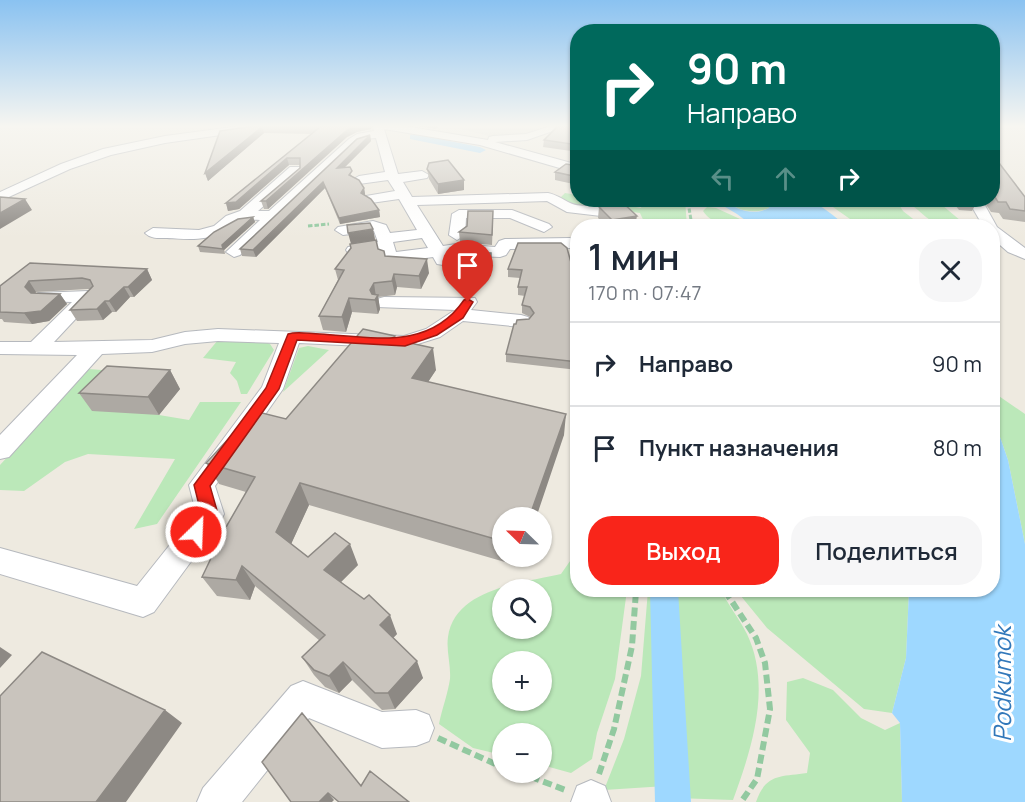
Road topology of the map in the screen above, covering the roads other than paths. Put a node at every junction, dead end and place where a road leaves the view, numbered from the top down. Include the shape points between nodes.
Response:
1 (75, 163) edge
2 (330, 163) edge
3 (393, 163) edge
4 (557, 163) edge
5 (570, 167) edge
6 (296, 170) edge
7 (359, 180) edge
8 (423, 181) dead end
9 (401, 192) junction
10 (0, 197) edge
11 (371, 199) edge
12 (571, 211) junction
13 (601, 212) edge
14 (246, 214) junction
15 (272, 216) junction
16 (582, 219) edge
17 (544, 227) dead end
18 (343, 230) dead end
19 (153, 233) dead end
20 (1000, 237) edge
21 (432, 241) junction
22 (570, 243) dead end
23 (385, 249) junction
24 (354, 250) edge
25 (234, 252) dead end
26 (1025, 254) edge
27 (44, 297) edge
28 (384, 303) dead end
29 (459, 315) junction
30 (521, 321) edge
31 (292, 336) junction
32 (0, 348) edge
33 (36, 348) junction
34 (95, 349) junction
35 (0, 450) edge
36 (0, 561) edge
37 (416, 728) road end
38 (217, 802) edge

1 - 10 street
2 - 15 street
3 - 9 street
4 - 5 street
6 - 14 street
7 - 9 street
8 - 9 street
9 - 11 street
9 - 12 street via 538,197 559,201
9 - 21 street
12 - 13 street
12 - 16 street
14 - 15 street
14 - 19 street via 200,235
15 - 25 street
17 - 21 street via 513,214 459,214 459,235
18 - 23 street via 381,228
20 - 26 street
21 - 22 street via 456,249 500,252 505,243
21 - 23 street
21 - 23 street via 384,238
23 - 24 street via 387,245
27 - 33 street via 87,296
28 - 29 street via 468,302
29 - 30 street
29 - 31 street via 433,333 405,342
31 - 34 street via 218,335 152,346
31 - 36 street via 272,389 202,485 210,514 143,602
32 - 33 street
33 - 34 street
34 - 35 street
37 - 38 street via 382,730 303,698

